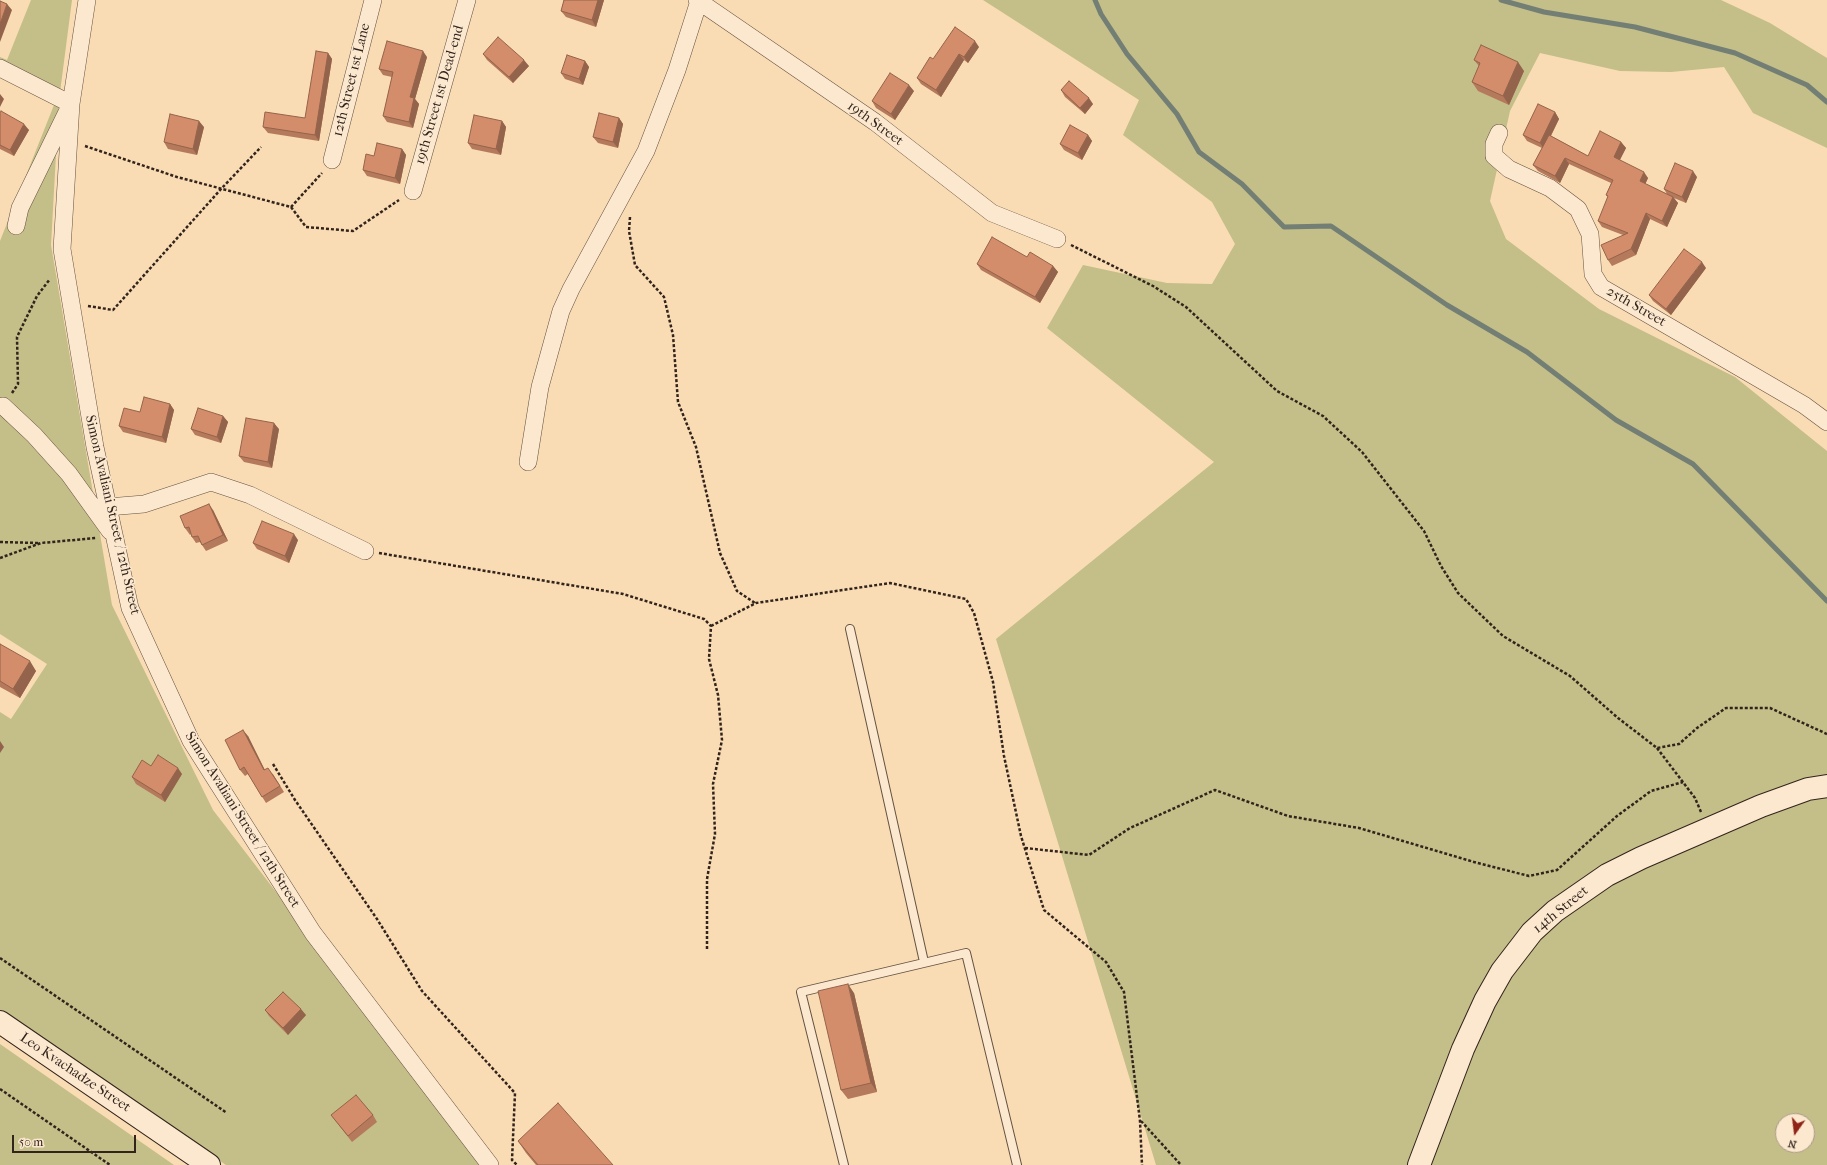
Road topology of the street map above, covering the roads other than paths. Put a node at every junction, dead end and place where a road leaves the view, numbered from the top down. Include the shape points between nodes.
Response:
1 (87, 0) edge
2 (373, 0) edge
3 (467, 0) edge
4 (698, 1) edge
5 (0, 68) edge
6 (71, 104) junction
7 (1499, 133) dead end
8 (332, 160) road end
9 (413, 191) road end
10 (16, 226) dead end
11 (1057, 239) road end
12 (3, 406) road end
13 (1827, 422) edge
14 (528, 462) dead end
15 (108, 507) junction
16 (114, 537) junction
17 (365, 551) road end
18 (850, 629) dead end
19 (1827, 786) edge
20 (924, 962) junction
21 (0, 1022) edge
22 (209, 1165) edge
23 (490, 1165) edge
24 (844, 1165) edge
25 (1017, 1165) edge
26 (1419, 1165) edge

1 - 6 street, Simon Avaliani Street / 12th Street
2 - 8 street, 12th Street 1st Lane
3 - 9 street, 19th Street 1st Dead-end
4 - 11 street, 19th Street via 876,122 992,213
4 - 14 street via 677,70 646,151 570,289 561,311 540,387
5 - 6 street
6 - 10 street via 20,208
6 - 15 street, Simon Avaliani Street / 12th Street via 62,249 95,447
7 - 13 street, 25th Street via 1494,144 1494,156 1509,169 1550,188 1578,209 1590,234 1593,274 1601,287 1804,404
12 - 16 street via 34,435 69,474
15 - 16 street, Simon Avaliani Street / 12th Street
15 - 17 street via 144,504 211,482 250,495
16 - 23 street, Simon Avaliani Street / 12th Street via 130,608 191,741 313,933
18 - 20 lane
19 - 26 street, 14th Street via 1808,789 1761,806 1641,858 1607,875 1555,911 1532,932 1502,971 1485,1000
20 - 24 lane via 802,992
20 - 25 lane via 966,953
21 - 22 street, Leo Kvachadze Street

